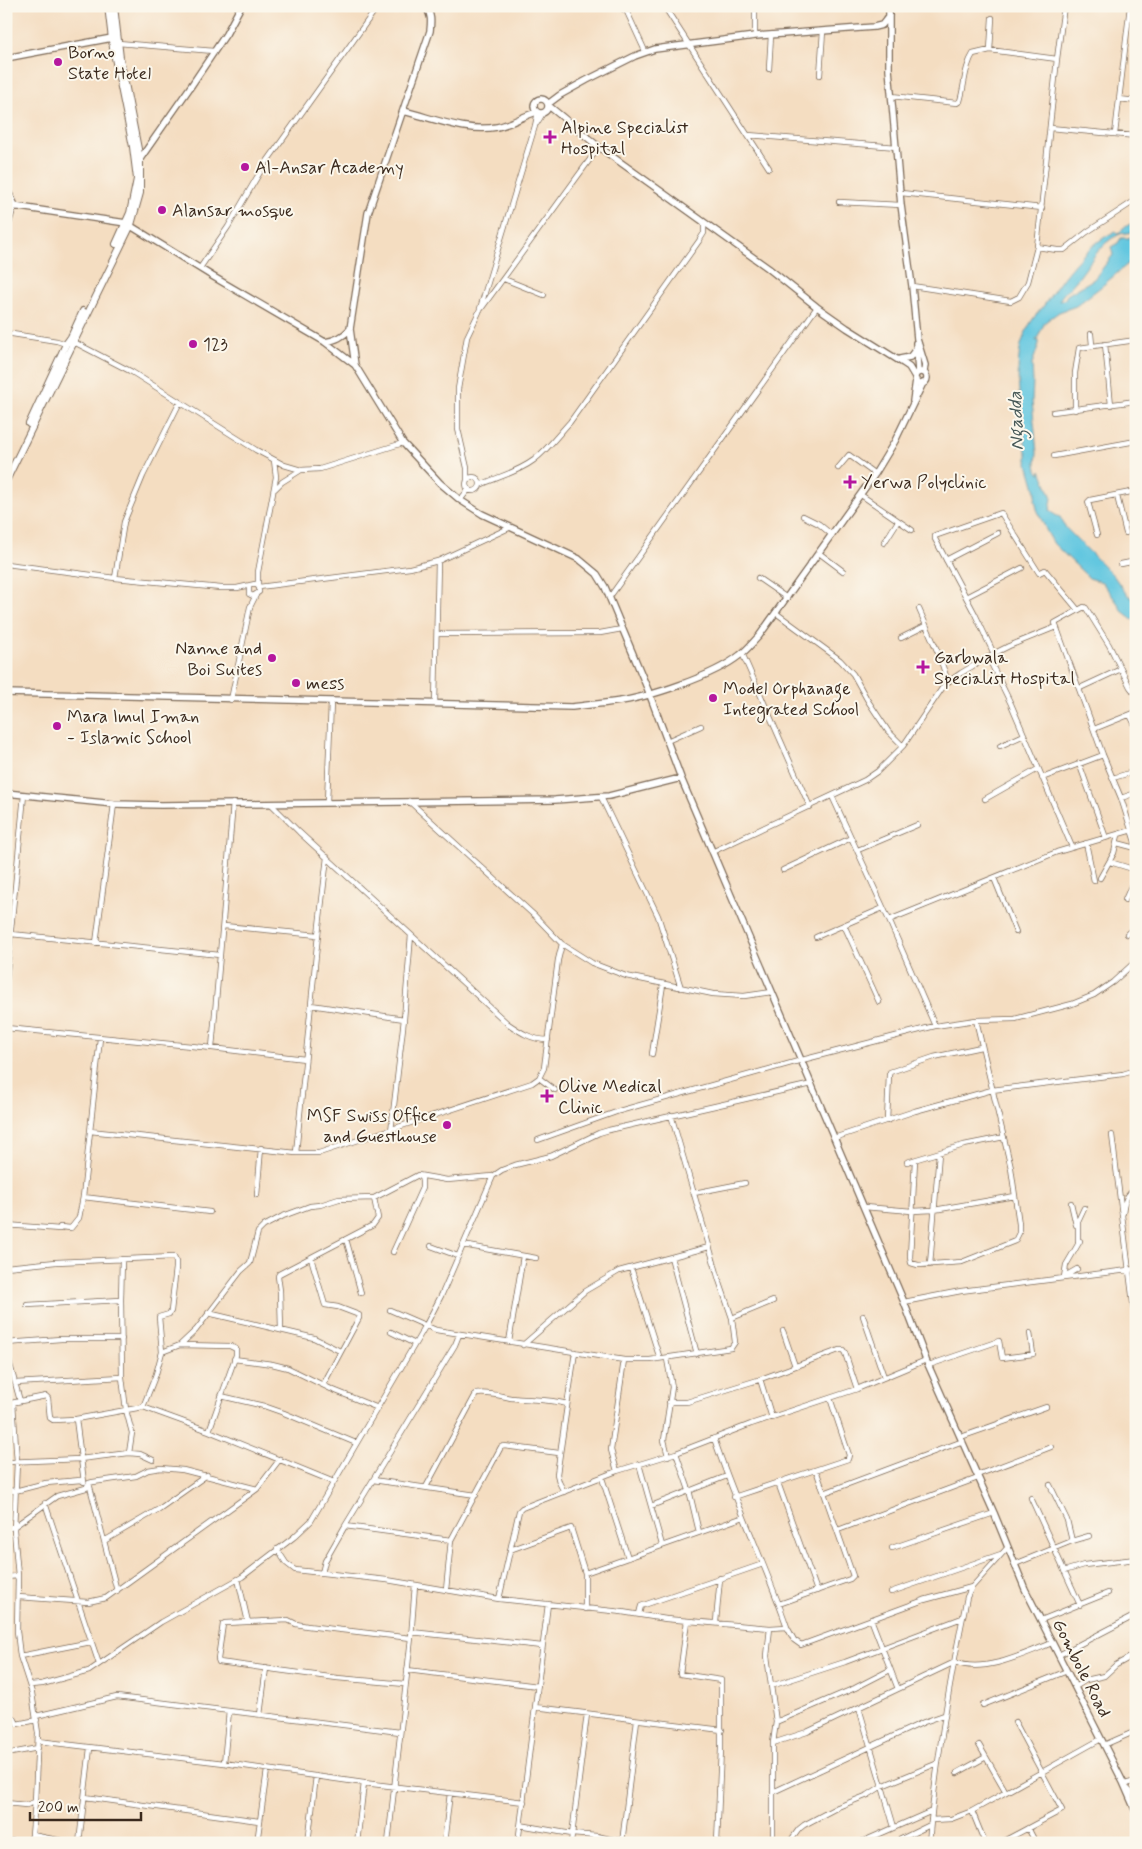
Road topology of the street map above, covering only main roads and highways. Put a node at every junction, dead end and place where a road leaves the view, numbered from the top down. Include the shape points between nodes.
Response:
1 (108, 6) edge
2 (114, 6) edge
3 (129, 224) junction
4 (6, 471) edge
5 (6, 481) edge

1 - 3 main road via 137,179
2 - 3 main road via 140,159 140,193
3 - 4 main road via 66,344
3 - 5 main road

